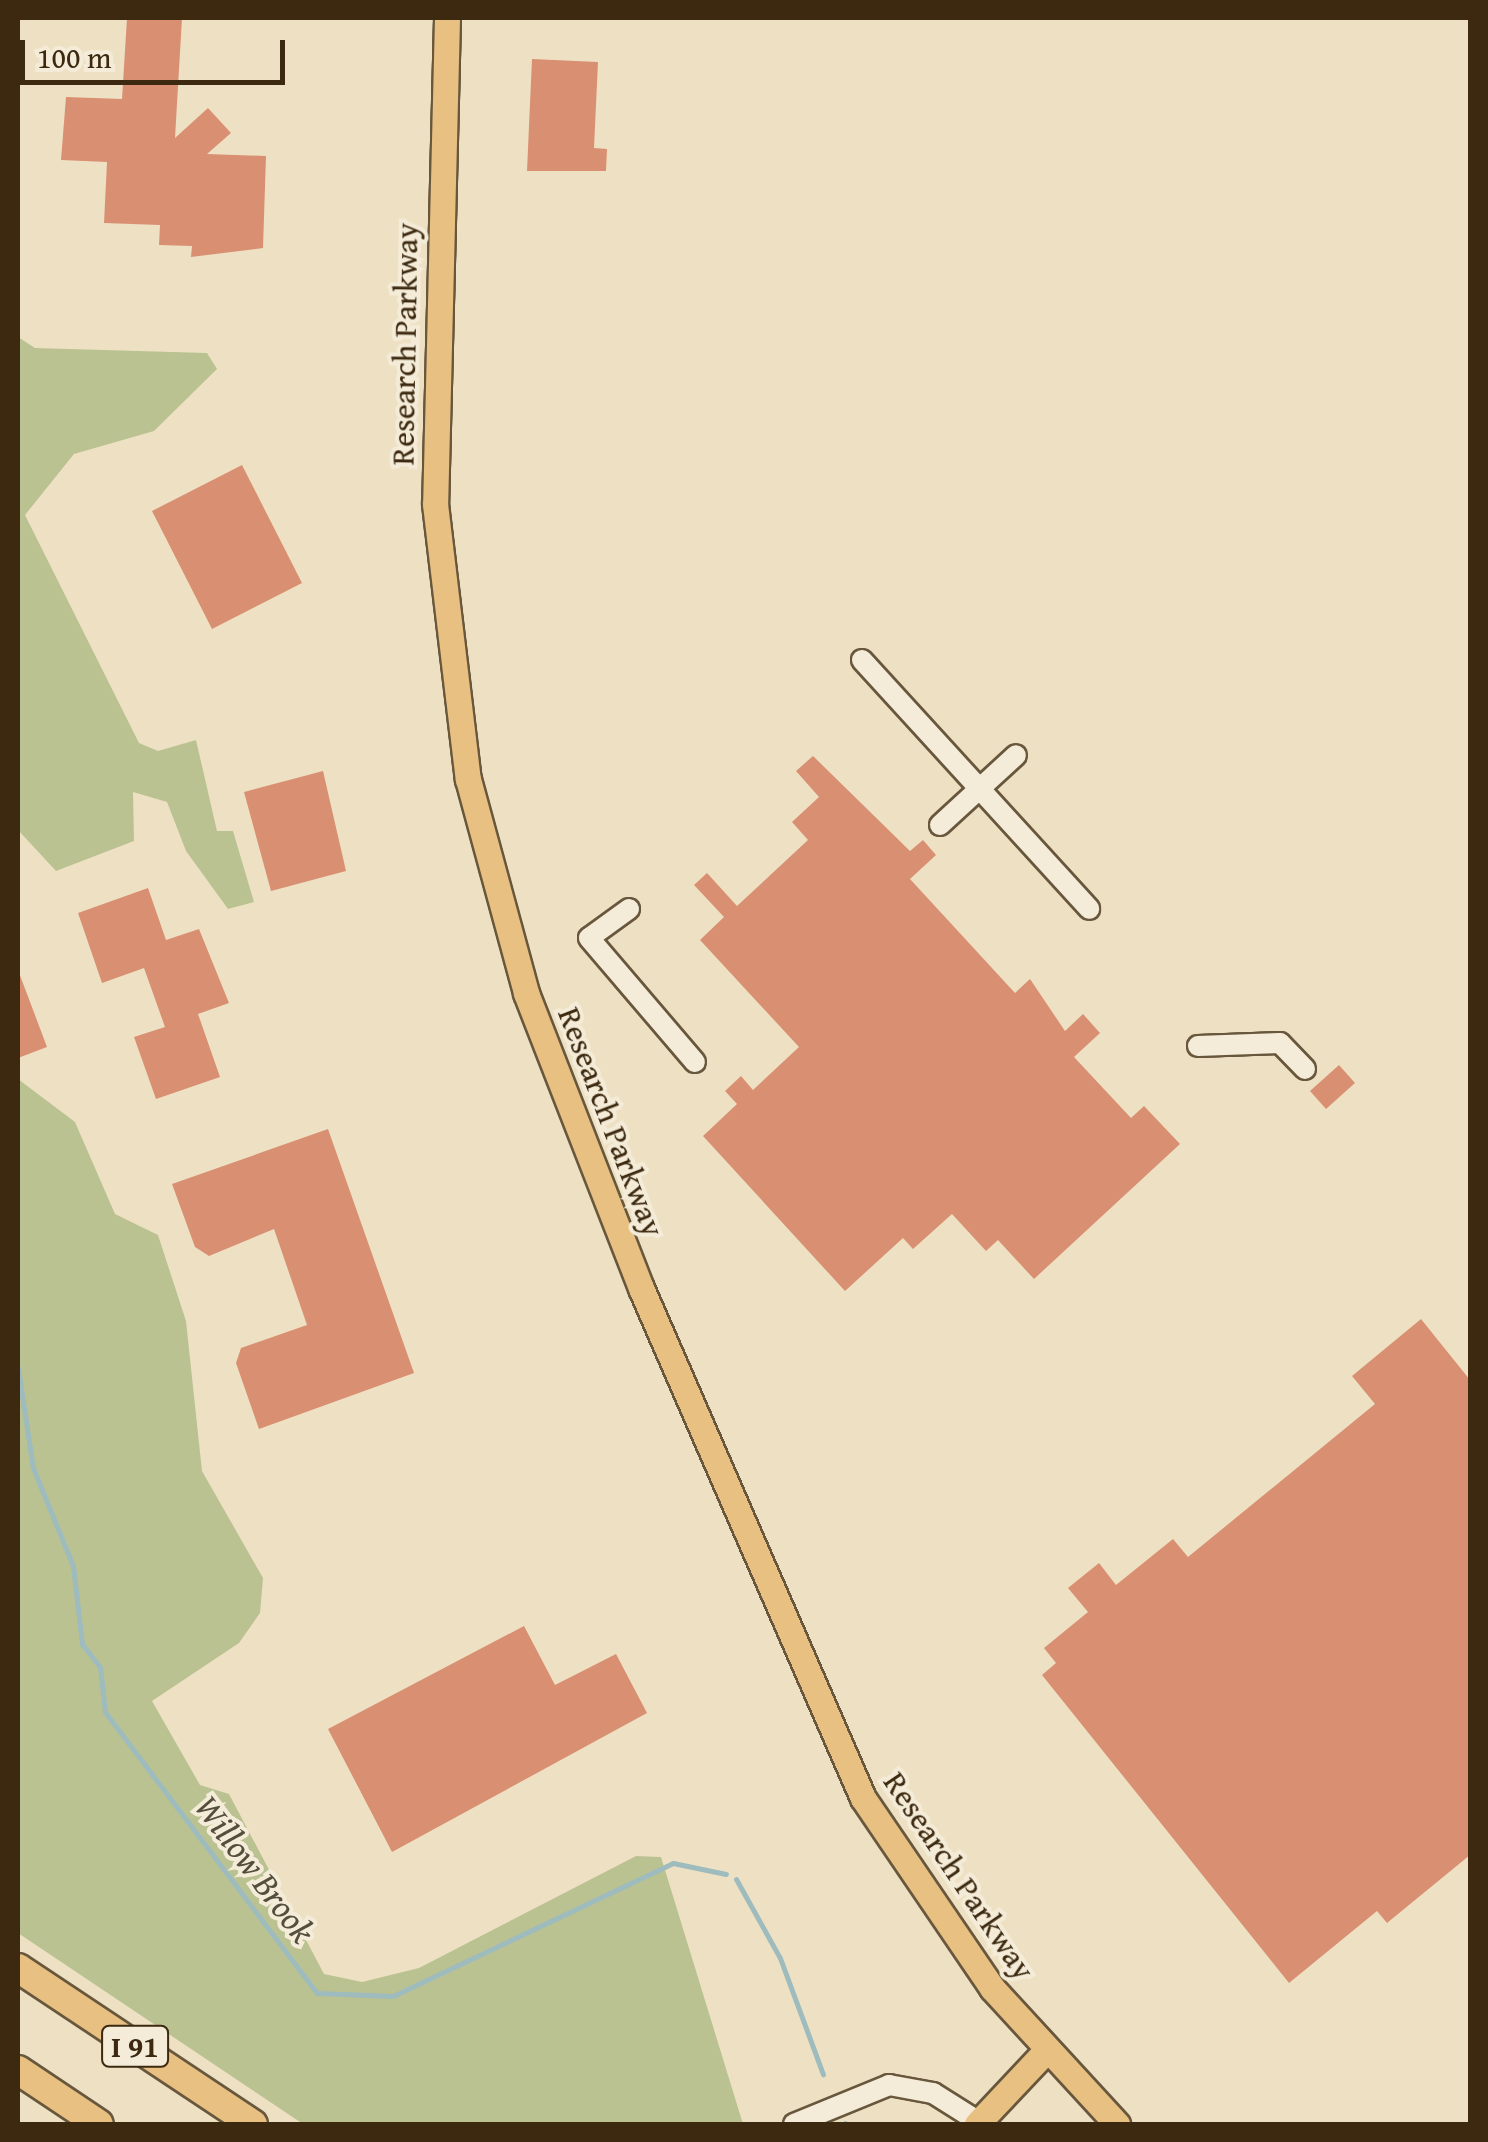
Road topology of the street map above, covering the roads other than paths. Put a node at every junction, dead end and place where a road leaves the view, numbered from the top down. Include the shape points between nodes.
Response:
1 (447, 18) edge
2 (862, 660) dead end
3 (1016, 756) dead end
4 (980, 788) junction
5 (940, 825) dead end
6 (629, 909) dead end
7 (1089, 909) dead end
8 (1198, 1046) dead end
9 (695, 1062) dead end
10 (1305, 1069) dead end
11 (18, 1968) edge
12 (1044, 2053) junction
13 (18, 2070) edge
14 (978, 2123) edge
15 (99, 2124) edge
16 (253, 2124) edge
17 (794, 2124) edge
18 (1118, 2124) edge

1 - 12 main road, Research Parkway via 436,293 440,575 468,779 526,993 640,1288 863,1798 937,1915
2 - 4 street
3 - 4 street
4 - 5 street
4 - 7 street
6 - 9 street via 589,938
8 - 10 street via 1280,1044
11 - 16 highway, I 91
12 - 14 main road
12 - 18 main road, Research Parkway
13 - 15 highway, I 91
14 - 17 street via 933,2094 888,2085

